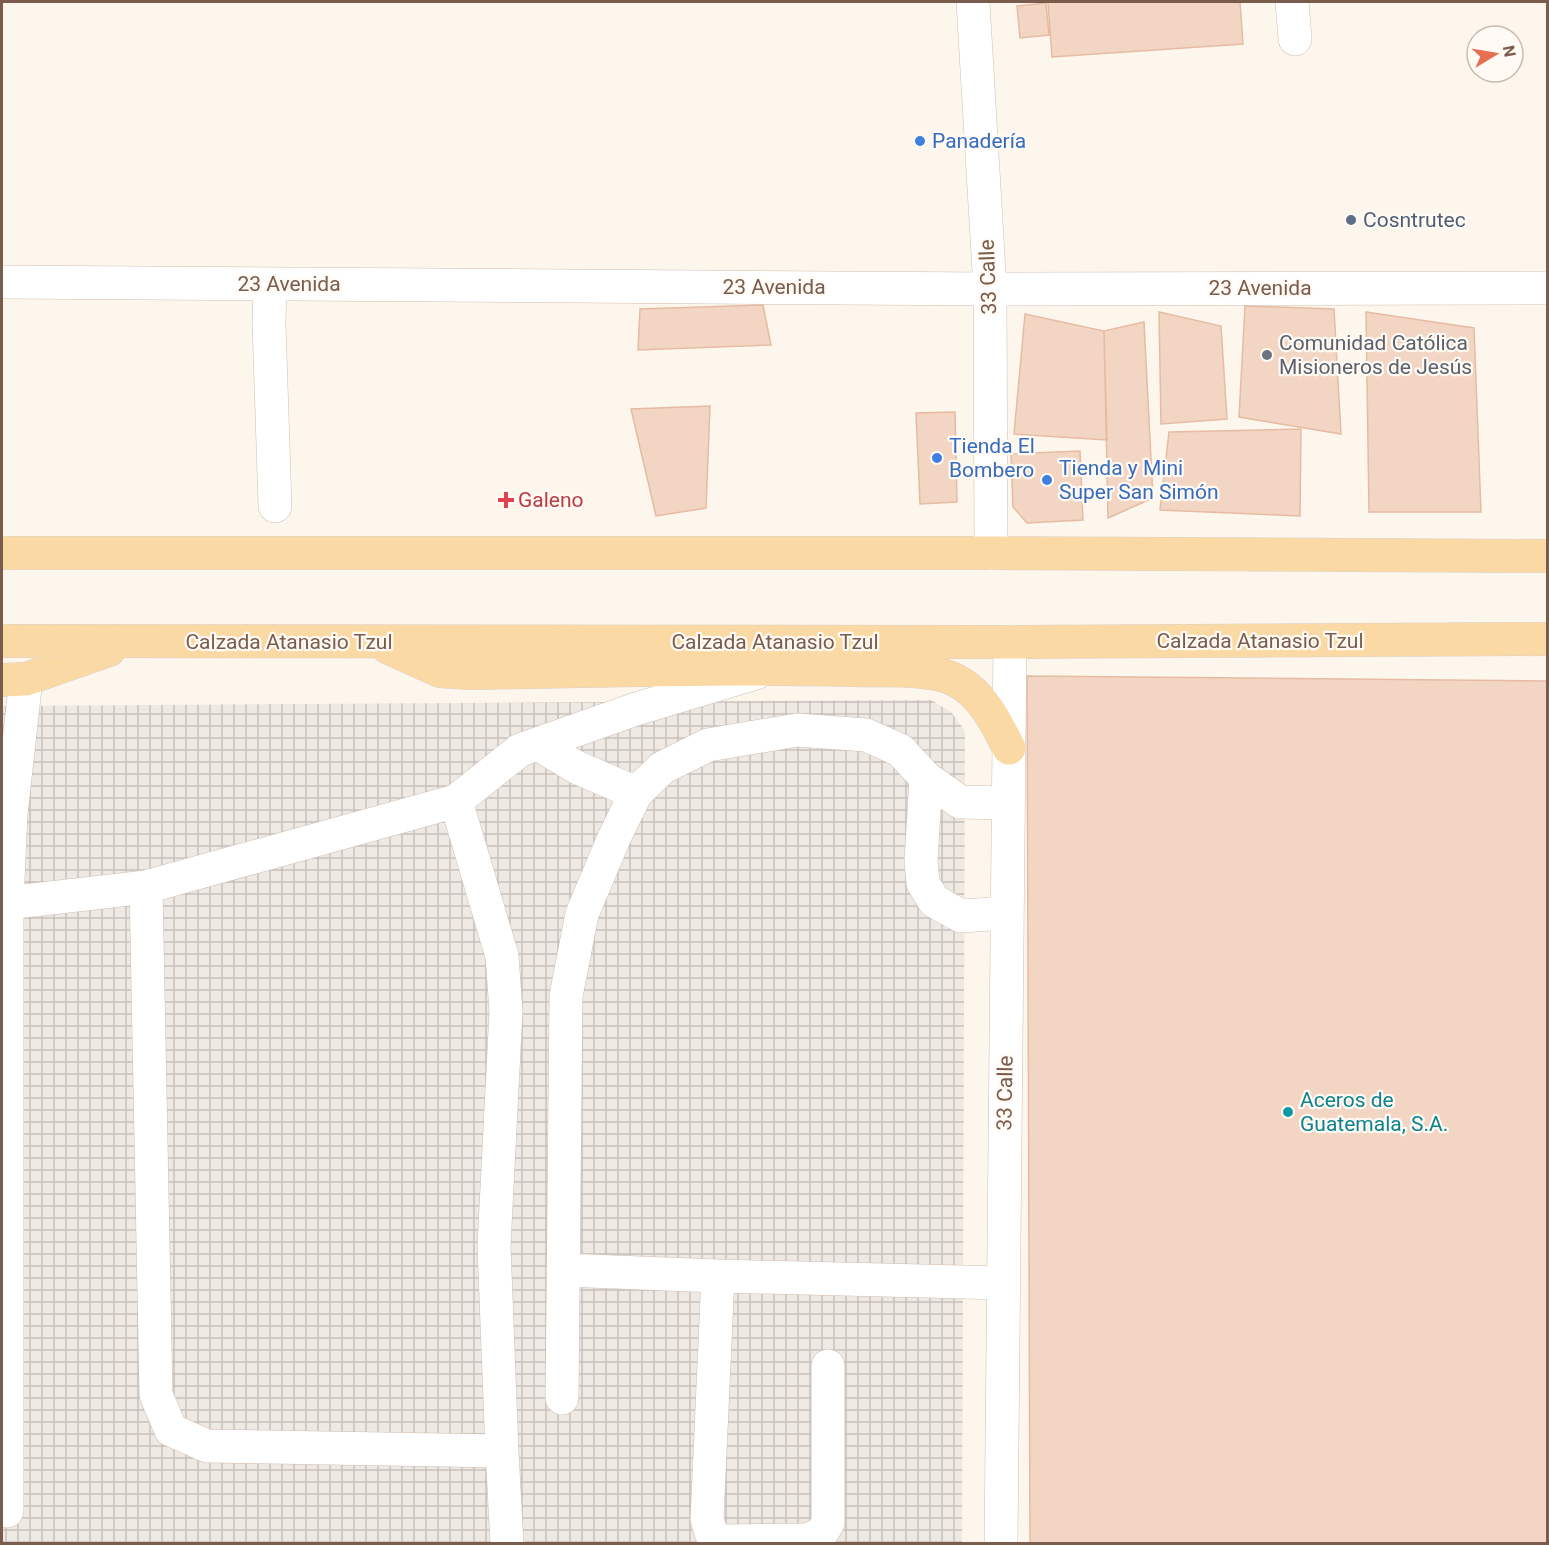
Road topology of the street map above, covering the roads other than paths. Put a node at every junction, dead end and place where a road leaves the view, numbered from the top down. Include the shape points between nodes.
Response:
1 (973, 2) edge
2 (1292, 2) edge
3 (1295, 39) dead end
4 (2, 282) edge
5 (270, 284) junction
6 (1548, 288) edge
7 (990, 289) junction
8 (275, 506) dead end
9 (2, 553) edge
10 (991, 553) junction
11 (1548, 556) edge
12 (1548, 639) edge
13 (2, 641) edge
14 (133, 641) junction
15 (377, 642) junction
16 (1010, 642) junction
17 (770, 668) junction
18 (14, 680) edge
19 (538, 744) junction
20 (1009, 748) junction
21 (926, 778) junction
22 (636, 793) junction
23 (456, 801) junction
24 (1008, 803) junction
25 (146, 887) junction
26 (4, 901) edge
27 (1007, 913) junction
28 (563, 1270) junction
29 (718, 1276) junction
30 (1003, 1283) junction
31 (828, 1366) dead end
32 (562, 1398) dead end
33 (502, 1451) junction
34 (8, 1511) dead end
35 (507, 1544) edge
36 (1001, 1544) edge

1 - 7 street, 33 Calle
2 - 3 street
4 - 5 street, 23 Avenida
5 - 7 street, 23 Avenida
5 - 8 street
6 - 7 street, 23 Avenida
7 - 10 street, 33 Calle
9 - 10 main road
10 - 11 main road
12 - 16 main road, Calzada Atanasio Tzul
13 - 14 main road, Calzada Atanasio Tzul
14 - 15 main road, Calzada Atanasio Tzul
14 - 18 main road
15 - 16 main road, Calzada Atanasio Tzul
15 - 17 main road via 440,671 469,673
16 - 20 street, 33 Calle
17 - 19 street
17 - 20 main road via 941,674 975,695 994,718
18 - 26 street via 11,814
19 - 22 street via 576,767
19 - 23 street via 520,750
20 - 24 street, 33 Calle
21 - 22 street via 900,750 866,735 797,730 708,746 662,768
21 - 24 street via 960,802
21 - 27 street via 923,883 934,901 961,916
22 - 28 street via 582,914 566,996
23 - 25 street
23 - 33 street via 502,956 506,1011 494,1246
24 - 27 street, 33 Calle
25 - 26 street
25 - 33 street via 156,1395 171,1430 207,1446
26 - 34 street
27 - 30 street, 33 Calle
28 - 29 street
28 - 32 street
29 - 30 street
29 - 31 street via 707,1519 711,1533 720,1542 807,1540 821,1534 828,1523
30 - 36 street, 33 Calle
33 - 35 street

